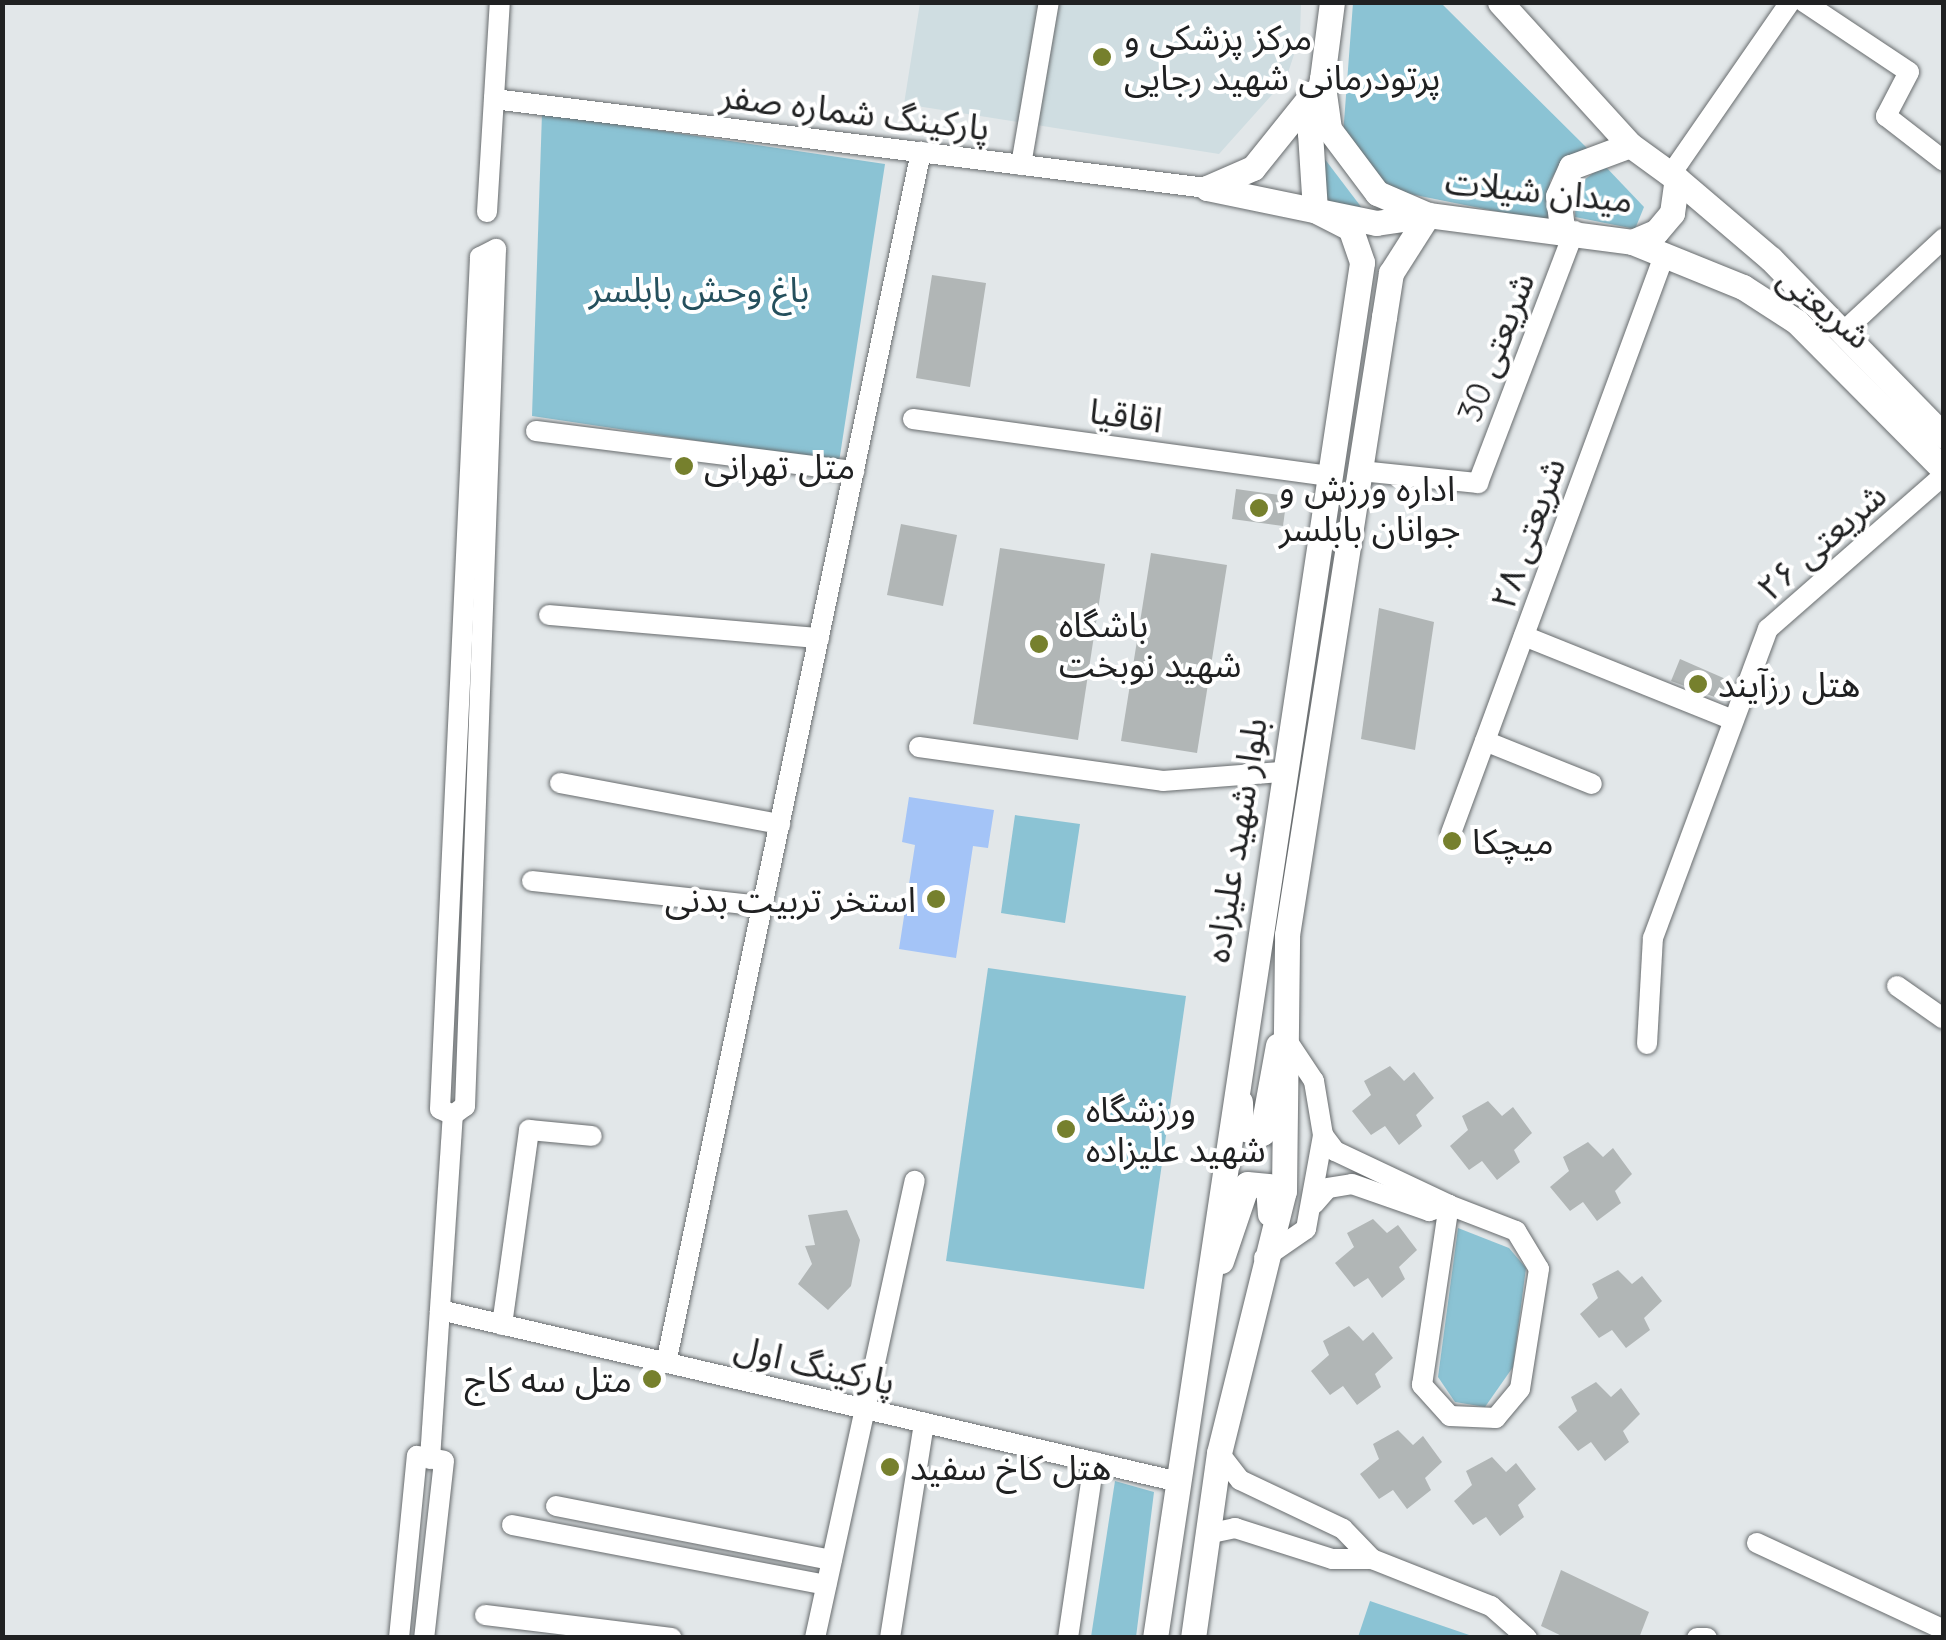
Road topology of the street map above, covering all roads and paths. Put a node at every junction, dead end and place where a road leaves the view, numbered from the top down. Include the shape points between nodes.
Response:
1 (500, 2) edge
2 (1049, 2) edge
3 (1332, 2) edge
4 (1500, 2) edge
5 (1790, 2) edge
6 (1804, 2) edge
7 (1322, 80) junction
8 (494, 99) junction
9 (1630, 145) junction
10 (922, 152) junction
11 (1944, 161) edge
12 (1021, 165) junction
13 (1674, 177) junction
14 (1207, 188) junction
15 (1314, 210) junction
16 (487, 212) dead end
17 (1428, 215) junction
18 (1568, 230) junction
19 (1944, 238) edge
20 (1632, 242) junction
21 (1664, 256) junction
22 (1843, 332) junction
23 (913, 418) dead end
24 (536, 431) dead end
25 (1944, 436) edge
26 (1361, 471) junction
27 (854, 472) junction
28 (1944, 472) edge
29 (1330, 476) junction
30 (470, 536) junction
31 (491, 536) junction
32 (548, 614) dead end
33 (1524, 636) junction
34 (819, 638) junction
35 (1730, 719) junction
36 (1485, 741) junction
37 (919, 746) dead end
38 (1282, 772) junction
39 (560, 783) dead end
40 (1592, 784) dead end
41 (780, 824) junction
42 (1452, 833) dead end
43 (532, 881) dead end
44 (762, 906) junction
45 (449, 913) junction
46 (474, 913) junction
47 (1897, 986) dead end
48 (1245, 1002) junction
49 (1944, 1019) edge
50 (1280, 1030) junction
51 (1647, 1044) dead end
52 (453, 1115) junction
53 (1323, 1135) junction
54 (592, 1136) dead end
55 (914, 1181) dead end
56 (1314, 1204) junction
57 (1449, 1205) junction
58 (1264, 1258) junction
59 (1204, 1304) junction
60 (440, 1310) junction
61 (502, 1324) junction
62 (666, 1362) junction
63 (870, 1410) junction
64 (924, 1422) junction
65 (1219, 1453) junction
66 (430, 1459) junction
67 (1094, 1462) junction
68 (1175, 1481) junction
69 (556, 1506) dead end
70 (512, 1525) dead end
71 (1207, 1534) junction
72 (1757, 1543) dead end
73 (1372, 1558) junction
74 (832, 1560) junction
75 (826, 1585) junction
76 (485, 1615) dead end
77 (1944, 1630) edge
78 (1523, 1637) edge
79 (399, 1638) edge
80 (424, 1638) edge
81 (672, 1638) edge
82 (815, 1638) edge
83 (890, 1638) edge
84 (1068, 1638) edge
85 (1155, 1638) edge
86 (1192, 1638) edge
87 (1697, 1638) edge
88 (1707, 1638) edge

1 - 8 street
2 - 12 street
3 - 7 main road, میدان شیلات
4 - 9 main road, میدان شیلات
5 - 13 street
6 - 11 street via 1909,72 1886,116
7 - 14 main road via 1253,168
7 - 15 main road via 1310,133
7 - 17 main road, میدان شیلات via 1329,129 1354,173
8 - 10 street, پارکینگ شماره صفر
8 - 16 street
9 - 13 main road, میدان شیلات
9 - 18 main road via 1571,167 1558,196
10 - 12 street, پارکینگ شماره صفر
10 - 27 street
12 - 14 street, پارکینگ شماره صفر
13 - 20 main road, میدان شیلات via 1663,226
13 - 22 main road, شریعتی
14 - 15 main road
15 - 17 main road via 1376,223
15 - 29 main road, بلوار شهید علیزاده via 1363,247
17 - 18 main road, میدان شیلات
17 - 26 main road, بلوار شهید علیزاده via 1391,274
18 - 20 main road, میدان شیلات
18 - 26 street, شریعتی 30 via 1476,486
19 - 22 street
20 - 21 main road, شریعتی
21 - 28 main road, شریعتی via 1743,286 1796,322
21 - 33 street, شریعتی ۲۸
22 - 25 main road, شریعتی
23 - 29 street, اقاقیا
24 - 27 street
26 - 50 main road, بلوار شهید علیزاده via 1287,936
27 - 34 street
28 - 35 street, شریعتی ۲۶ via 1768,629
29 - 38 main road, بلوار شهید علیزاده
30 - 31 street
30 - 31 street via 480,256 496,249
30 - 45 street
31 - 46 street
32 - 34 street
33 - 35 street
33 - 36 street, شریعتی ۲۸
34 - 41 street
35 - 51 street, شریعتی ۲۶ via 1653,938
36 - 40 street
36 - 42 street, شریعتی ۲۸
37 - 38 street via 1164,781
38 - 48 main road, بلوار شهید علیزاده
39 - 41 street
41 - 44 street
43 - 44 street
44 - 62 street
45 - 46 street
45 - 52 street via 440,1109
46 - 52 street via 465,1106
47 - 49 street
48 - 50 main road via 1238,1119 1251,1134 1267,1126
48 - 59 main road, بلوار شهید علیزاده
50 - 53 street via 1314,1080
50 - 58 main road, بلوار شهید علیزاده via 1292,1083 1290,1148
52 - 60 street
53 - 56 street
53 - 57 street via 1335,1151
54 - 61 street via 529,1130
55 - 63 street
56 - 57 street via 1328,1188 1352,1184 1429,1211
56 - 58 street via 1294,1245
57 - 57 street via 1516,1230 1540,1269 1520,1389 1496,1418 1475,1422 1450,1416 1422,1385
58 - 59 main road via 1272,1194 1255,1181 1240,1196
58 - 65 main road, بلوار شهید علیزاده
59 - 68 main road, بلوار شهید علیزاده
60 - 61 street, پارکینگ اول
60 - 66 street
61 - 62 street, پارکینگ اول
62 - 63 street, پارکینگ اول
63 - 64 street, پارکینگ اول
63 - 74 street
64 - 67 street, پارکینگ اول
64 - 83 street
65 - 71 main road, بلوار شهید علیزاده
65 - 73 street via 1240,1480 1343,1529
66 - 79 street via 418,1456
66 - 80 street via 444,1461
67 - 68 street, پارکینگ اول
67 - 84 street
68 - 85 main road, بلوار شهید علیزاده
69 - 74 street
70 - 75 street
71 - 73 street via 1234,1528 1332,1559
71 - 86 main road, بلوار شهید علیزاده
72 - 77 street
73 - 78 street via 1491,1606
74 - 75 street
75 - 82 street
76 - 81 street
87 - 88 street

